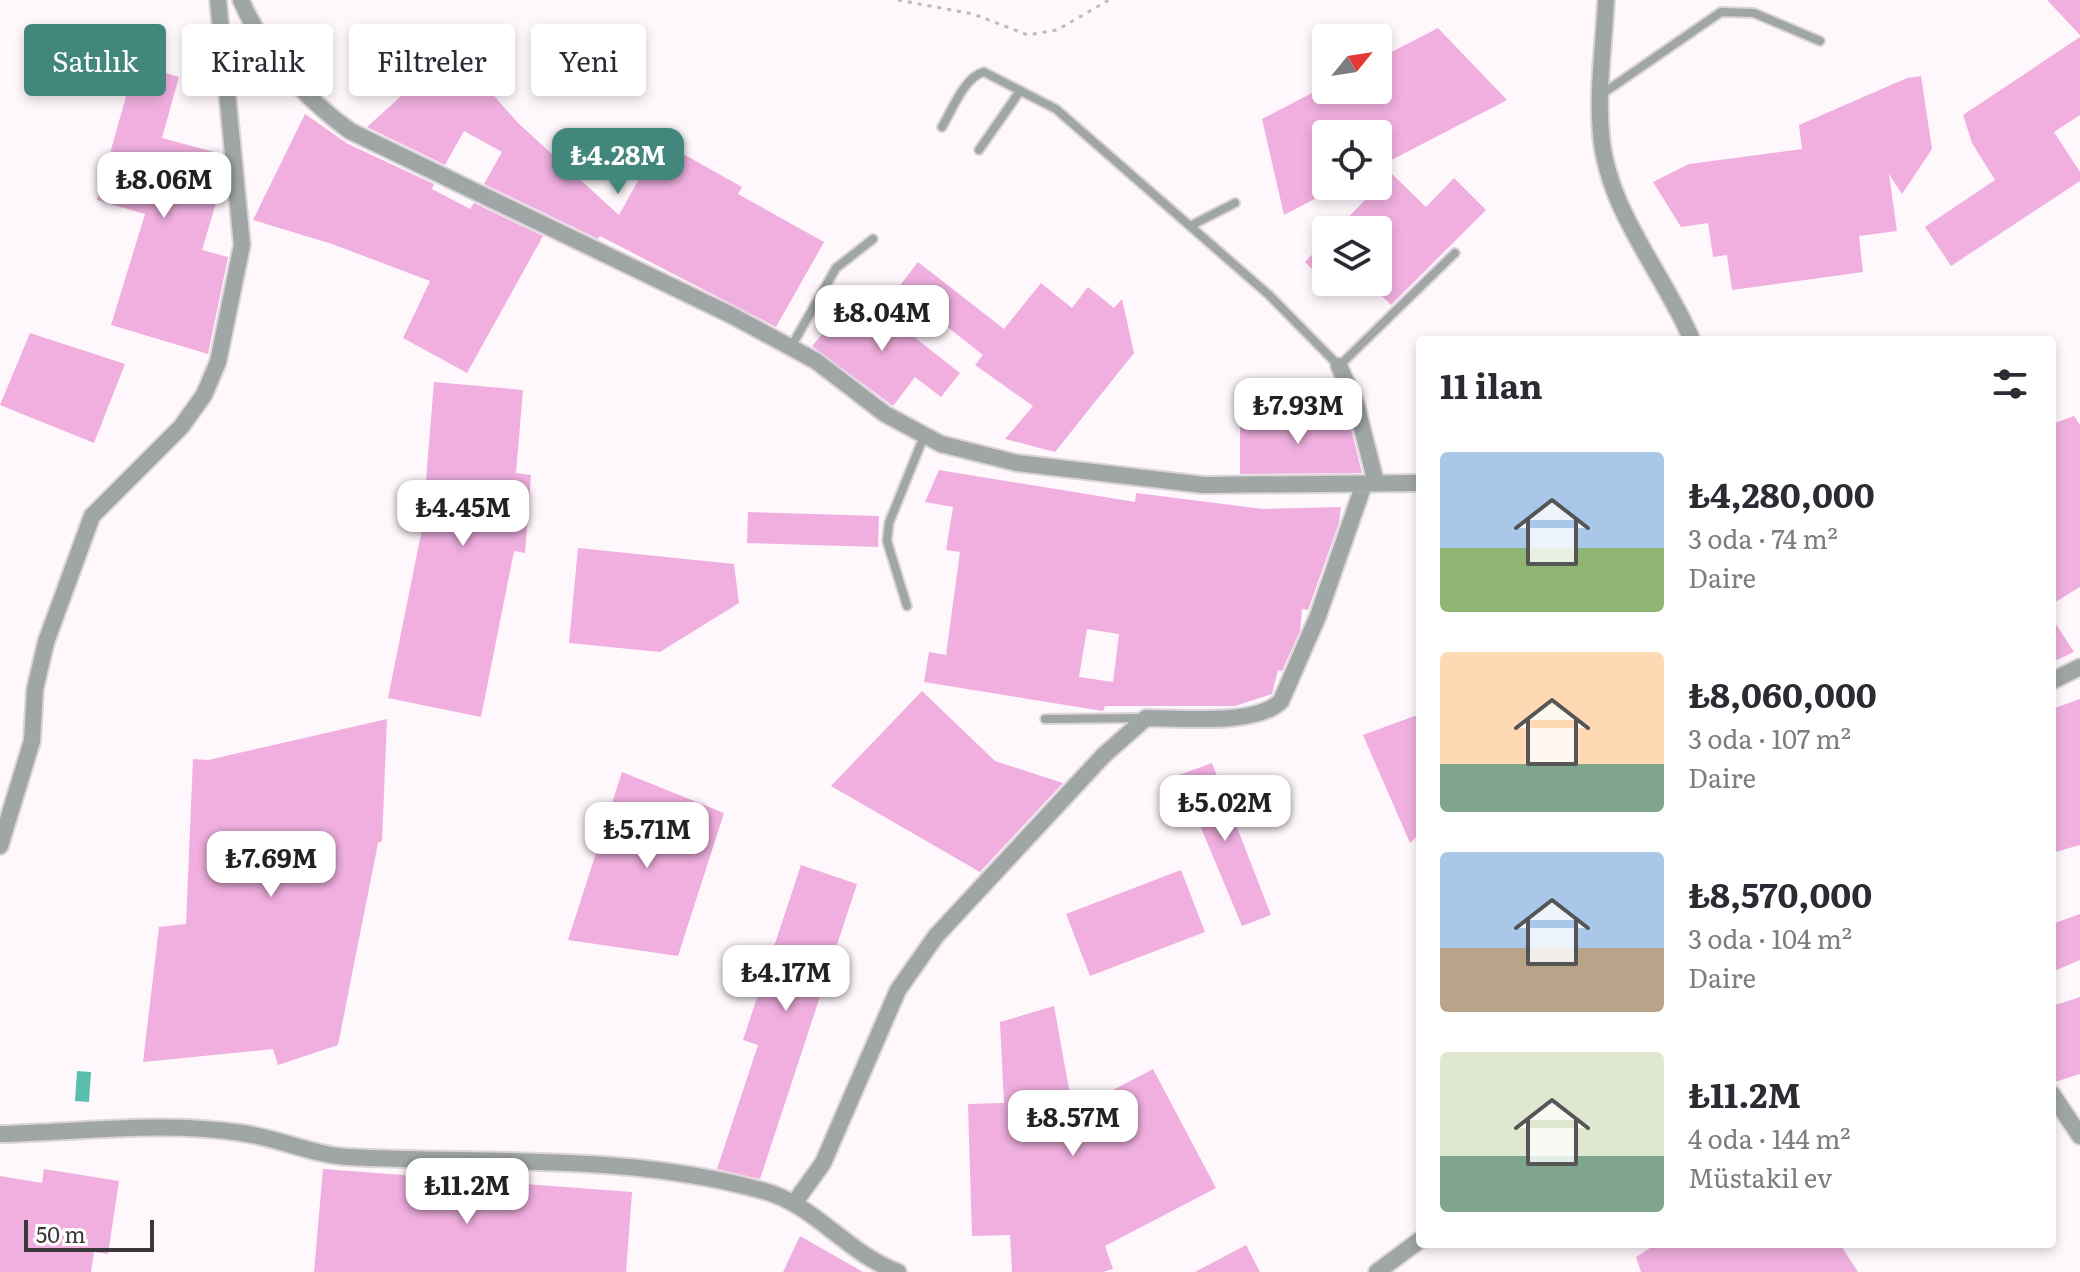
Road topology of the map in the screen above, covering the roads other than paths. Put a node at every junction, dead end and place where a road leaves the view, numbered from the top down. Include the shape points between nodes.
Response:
1 (218, 0) edge
2 (241, 0) edge
3 (1606, 0) edge
4 (221, 24) edge
5 (255, 24) edge
6 (1820, 41) dead end
7 (1020, 91) junction
8 (1601, 94) junction
9 (228, 96) edge
10 (307, 96) edge
11 (942, 127) dead end
12 (979, 150) dead end
13 (1235, 203) dead end
14 (1190, 226) junction
15 (873, 239) dead end
16 (1455, 253) dead end
17 (1690, 336) edge
18 (791, 347) junction
19 (1339, 366) junction
20 (924, 435) junction
21 (1416, 483) edge
22 (1370, 484) junction
23 (907, 606) dead end
24 (2080, 667) edge
25 (2056, 679) edge
26 (1146, 718) junction
27 (1045, 719) dead end
28 (0, 846) edge
29 (2056, 1100) edge
30 (0, 1134) edge
31 (2080, 1136) edge
32 (795, 1202) junction
33 (1416, 1243) edge
34 (898, 1272) edge
35 (1377, 1272) edge

1 - 4 street
2 - 5 street
3 - 8 street
6 - 8 lane via 1754,13 1721,12
7 - 11 lane via 984,72 976,74
7 - 12 lane
7 - 14 lane via 1056,109
8 - 17 street via 1601,135 1621,207
9 - 28 street via 242,245 218,362 204,395 181,427 92,516 46,642 35,689 32,741
10 - 18 street via 350,131
13 - 14 lane
14 - 19 lane
15 - 18 lane via 836,268
16 - 19 lane
18 - 20 street via 885,414
19 - 22 street via 1356,404
20 - 22 street via 1017,463 1204,485
20 - 23 lane via 889,523 887,541
21 - 22 street
22 - 26 street via 1281,701 1272,710 1238,717
24 - 25 street
26 - 27 lane
26 - 32 street via 1104,755 936,936 898,990 823,1163
29 - 31 street
30 - 32 street via 183,1128 242,1133 336,1156 649,1168 727,1182
32 - 34 street via 826,1229
33 - 35 street

